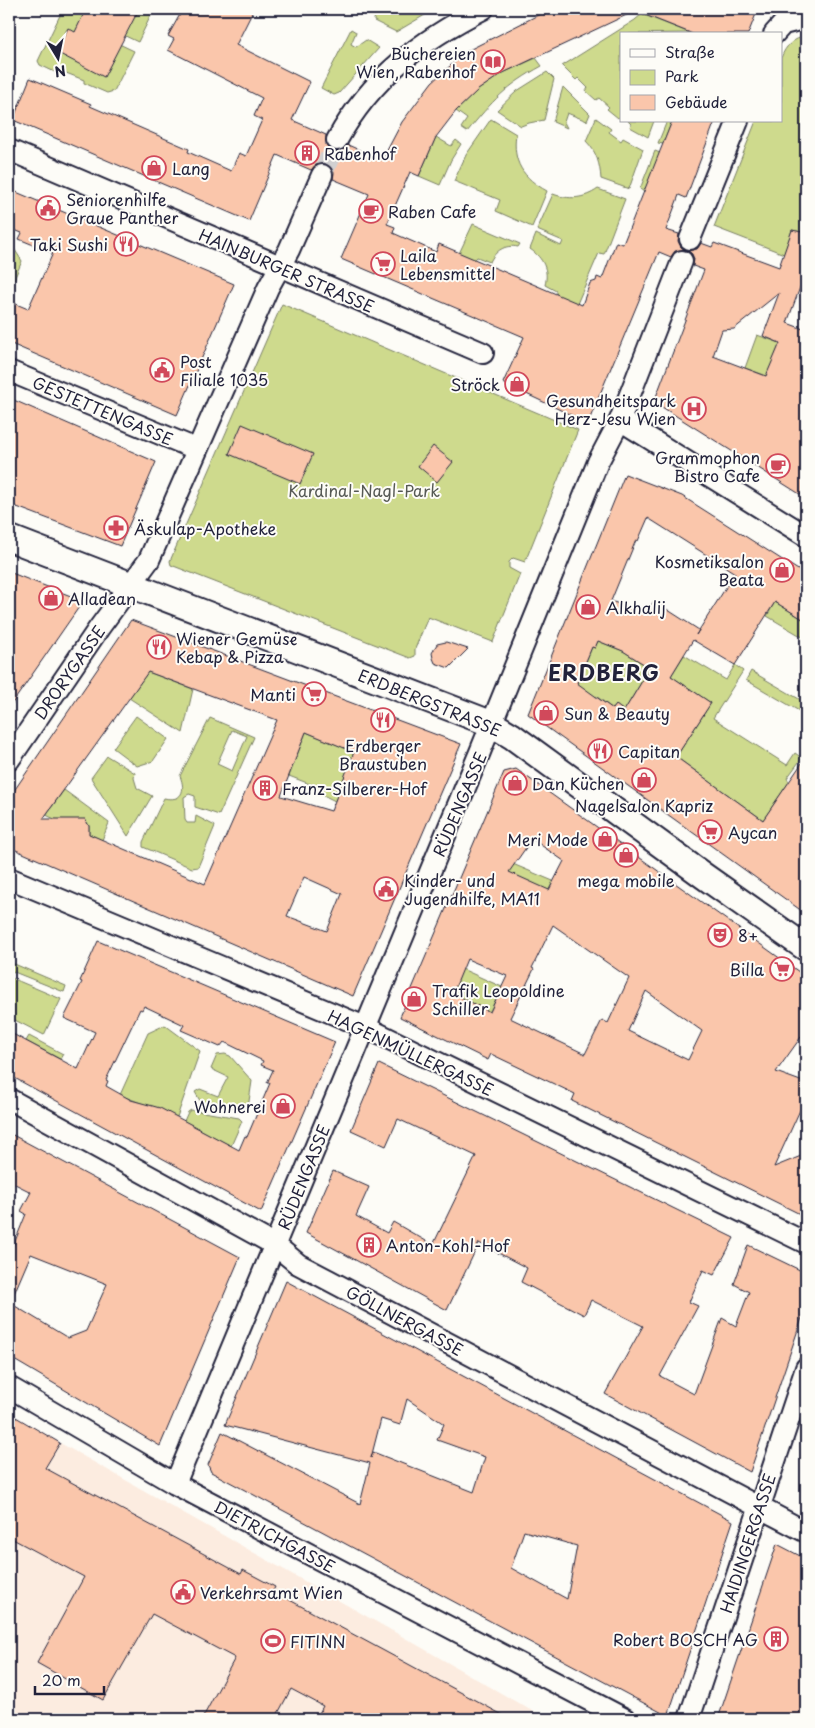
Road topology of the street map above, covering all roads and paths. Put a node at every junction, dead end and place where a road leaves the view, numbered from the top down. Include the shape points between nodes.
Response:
1 (483, 9) edge
2 (806, 20) edge
3 (776, 32) edge
4 (738, 122) edge
5 (337, 140) tunnel mouth
6 (9, 150) edge
7 (322, 175) tunnel mouth
8 (690, 238) dead end
9 (682, 261) dead end
10 (280, 266) junction
11 (483, 353) dead end
12 (9, 371) edge
13 (620, 420) junction
14 (196, 449) junction
15 (806, 536) edge
16 (9, 538) edge
17 (131, 585) junction
18 (492, 724) junction
19 (9, 760) edge
20 (9, 878) edge
21 (806, 948) edge
22 (365, 1028) junction
23 (9, 1099) edge
24 (806, 1243) edge
25 (275, 1245) junction
26 (806, 1368) edge
27 (9, 1387) edge
28 (175, 1484) junction
29 (759, 1508) junction
30 (806, 1532) edge
31 (625, 1719) edge
32 (689, 1719) edge

1 - 5 street via 420,45 394,66 362,101
2 - 3 street via 783,24
4 - 8 street
6 - 10 street, HAINBURGER STRASSE
7 - 10 street, DRORYGASSE
9 - 13 street, RÜDENGASSE
10 - 11 street, HAINBURGER STRASSE
10 - 14 street, DRORYGASSE
12 - 14 street, GESTETTENGASSE
13 - 15 street
13 - 18 street, RÜDENGASSE via 598,462
14 - 17 street, DRORYGASSE via 148,560
16 - 17 street, ERDBERGSTRASSE
17 - 18 street, ERDBERGSTRASSE
17 - 19 street, DRORYGASSE
18 - 21 street, ERDBERGSTRASSE
18 - 22 street, RÜDENGASSE
20 - 22 street, HAGENMÜLLERGASSE
22 - 24 street, HAGENMÜLLERGASSE
22 - 25 street, RÜDENGASSE
23 - 25 street, GÖLLNERGASSE
25 - 28 street, RÜDENGASSE
25 - 29 street, GÖLLNERGASSE via 298,1264
26 - 29 street, HAIDINGERGASSE
27 - 28 street, DIETRICHGASSE
28 - 31 street, DIETRICHGASSE
29 - 30 street, GÖLLNERGASSE
29 - 32 street, HAIDINGERGASSE

